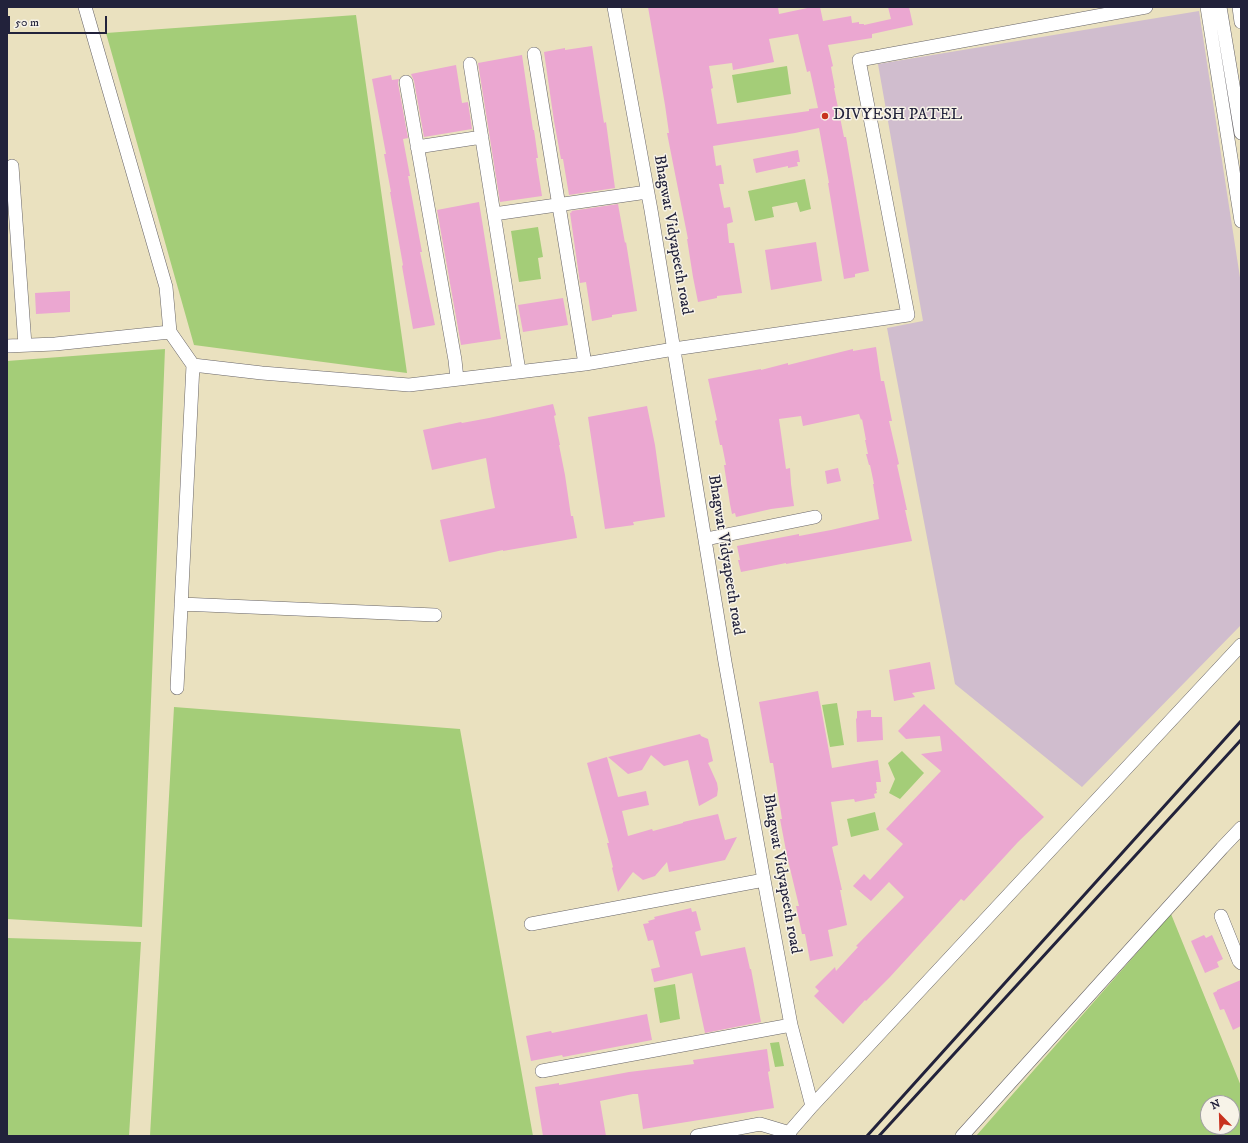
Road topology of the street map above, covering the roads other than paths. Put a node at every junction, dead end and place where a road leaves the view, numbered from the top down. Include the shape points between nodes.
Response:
1 (85, 7) edge
2 (614, 7) edge
3 (1146, 7) edge
4 (1207, 7) edge
5 (1220, 7) edge
6 (1239, 7) edge
7 (1241, 22) edge
8 (534, 54) dead end
9 (470, 64) dead end
10 (406, 82) dead end
11 (1241, 133) edge
12 (482, 137) junction
13 (417, 146) junction
14 (12, 166) dead end
15 (647, 192) junction
16 (559, 204) junction
17 (494, 214) junction
18 (1241, 221) edge
19 (170, 332) junction
20 (26, 345) junction
21 (7, 346) edge
22 (674, 349) junction
23 (585, 364) junction
24 (193, 365) junction
25 (519, 371) junction
26 (457, 379) junction
27 (815, 517) dead end
28 (706, 539) junction
29 (181, 604) junction
30 (435, 615) dead end
31 (1241, 645) edge
32 (177, 688) dead end
33 (1241, 828) edge
34 (764, 880) junction
35 (1221, 916) dead end
36 (532, 924) dead end
37 (1241, 963) edge
38 (791, 1025) junction
39 (542, 1071) dead end
40 (812, 1106) junction
41 (788, 1134) edge
42 (697, 1136) edge
43 (962, 1136) edge

1 - 19 street via 166,287
2 - 15 street, Bhagwat Vidyapeeth road
3 - 22 street via 859,60 908,316
4 - 18 street
5 - 11 street
6 - 7 street
8 - 16 street
9 - 12 street
10 - 13 street
12 - 13 street
12 - 17 street
13 - 26 street
14 - 20 street
15 - 16 street
15 - 22 street, Bhagwat Vidyapeeth road
16 - 17 street
16 - 23 street
17 - 25 street
19 - 20 street
19 - 24 street
20 - 21 street
22 - 23 street
22 - 28 street, Bhagwat Vidyapeeth road
23 - 25 street
24 - 26 street via 409,385
24 - 29 street
25 - 26 street
27 - 28 street
28 - 34 street, Bhagwat Vidyapeeth road
29 - 30 street
29 - 32 street
31 - 40 street
33 - 43 street
34 - 36 street
34 - 38 street, Bhagwat Vidyapeeth road
35 - 37 street
38 - 39 street
38 - 40 street, Bhagwat Vidyapeeth road
40 - 41 street
41 - 42 street via 760,1124

